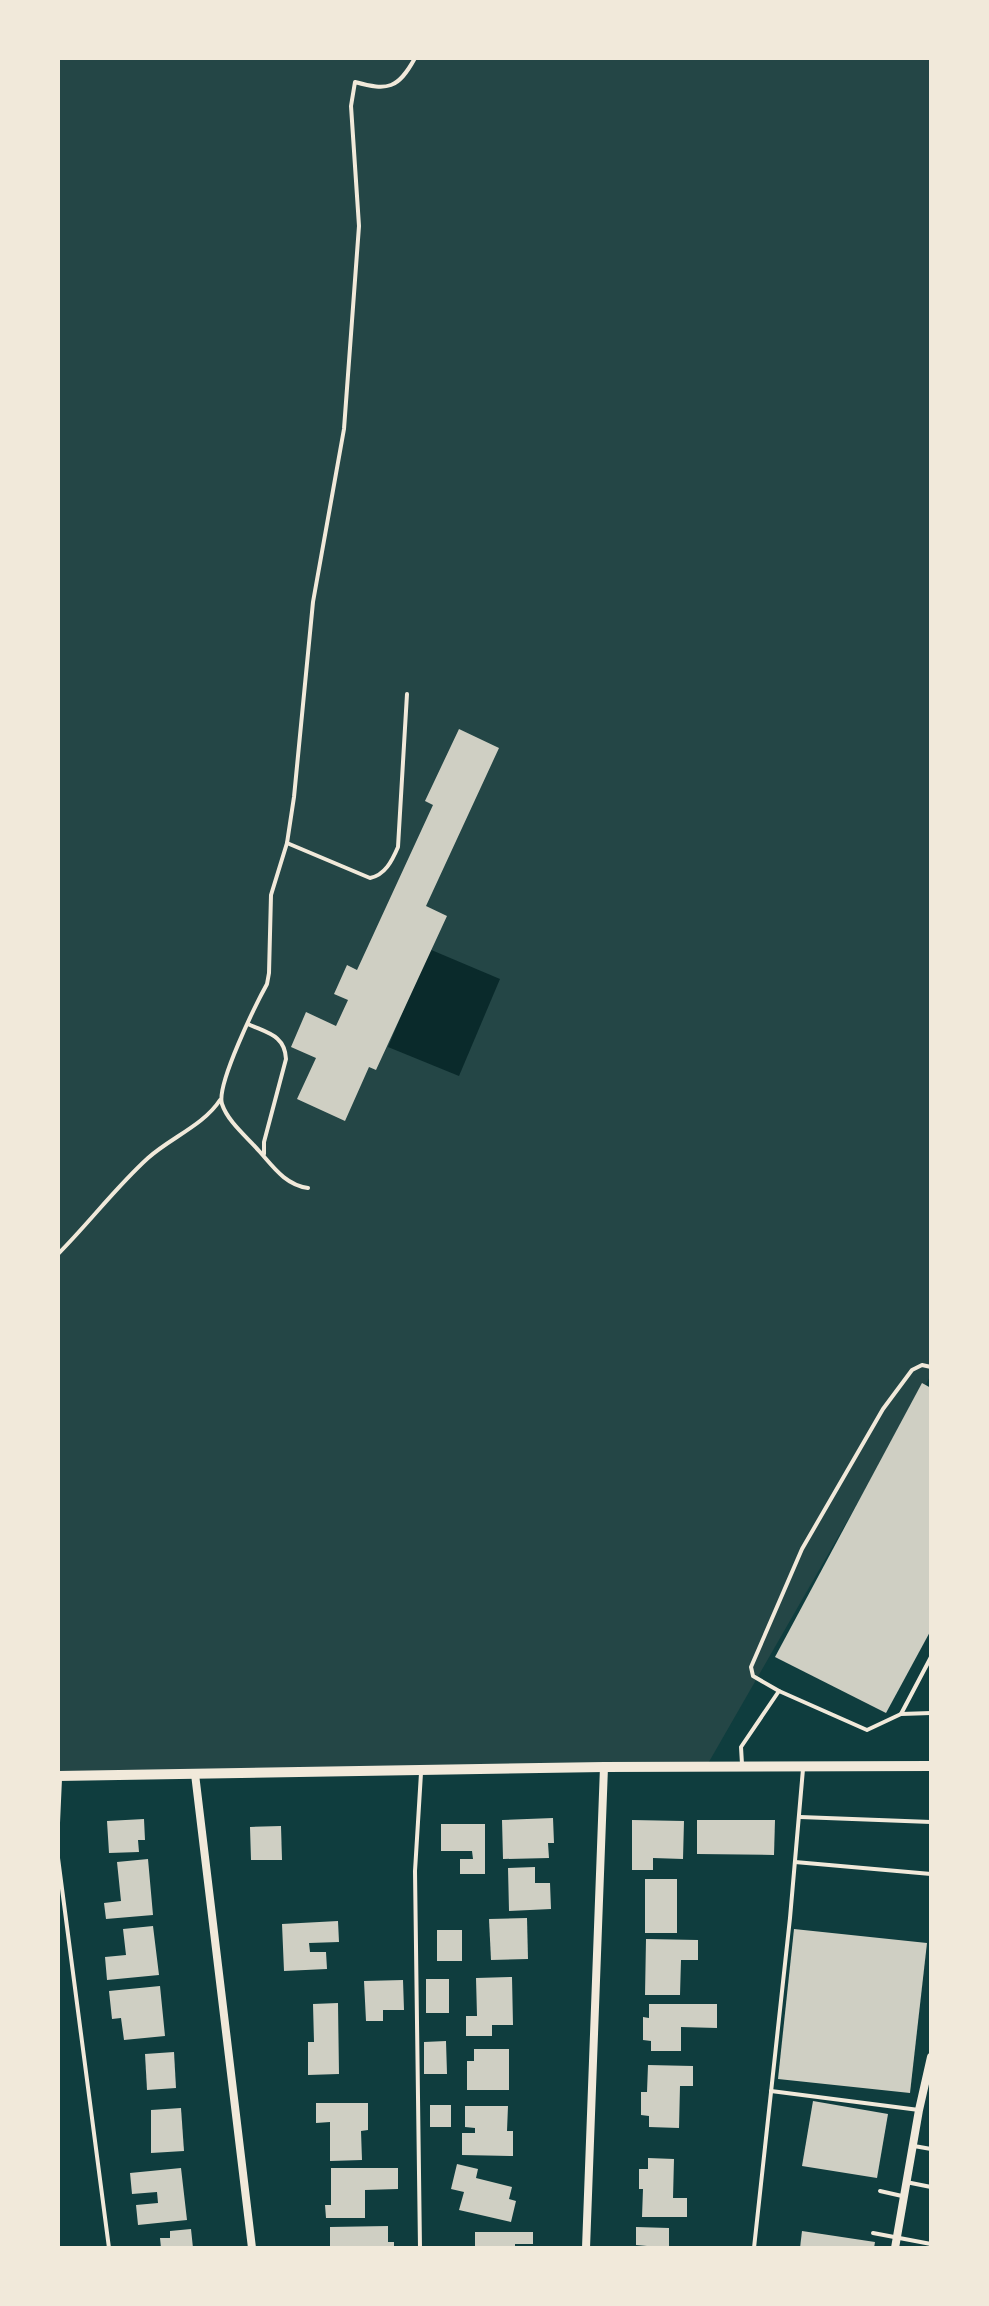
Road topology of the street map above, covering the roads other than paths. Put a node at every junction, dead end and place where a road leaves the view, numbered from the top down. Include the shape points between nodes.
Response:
1 (415, 58) edge
2 (407, 694) dead end
3 (287, 843) junction
4 (247, 1024) junction
5 (220, 1100) junction
6 (264, 1156) junction
7 (308, 1188) dead end
8 (58, 1254) edge
9 (931, 1367) edge
10 (931, 1657) edge
11 (929, 1664) edge
12 (779, 1691) junction
13 (931, 1713) edge
14 (901, 1714) junction
15 (803, 1766) junction
16 (931, 1766) edge
17 (604, 1767) junction
18 (742, 1767) junction
19 (421, 1770) junction
20 (195, 1774) junction
21 (59, 1776) edge
22 (800, 1817) junction
23 (931, 1822) edge
24 (58, 1823) edge
25 (58, 1858) edge
26 (795, 1862) junction
27 (931, 1874) edge
28 (931, 2057) edge
29 (927, 2090) edge
30 (771, 2091) junction
31 (919, 2110) junction
32 (912, 2145) junction
33 (931, 2149) edge
34 (905, 2182) junction
35 (931, 2187) edge
36 (880, 2191) dead end
37 (902, 2196) junction
38 (873, 2233) dead end
39 (896, 2237) junction
40 (931, 2244) edge
41 (109, 2248) edge
42 (252, 2248) edge
43 (420, 2248) edge
44 (586, 2248) edge
45 (754, 2248) edge
46 (895, 2248) edge

1 - 3 lane via 390,87 355,82 352,93 359,226 344,429 313,602
2 - 3 lane via 398,847 392,862 370,878
3 - 4 lane via 271,895 267,984
4 - 5 lane
4 - 6 lane via 279,1039 286,1051
5 - 6 lane
5 - 8 lane via 144,1161
6 - 7 lane via 281,1176
9 - 12 lane via 912,1370 883,1409 802,1549 751,1667 753,1676
10 - 11 lane
11 - 14 lane
12 - 14 lane via 867,1730
12 - 18 lane via 741,1747
13 - 14 lane
15 - 16 street
15 - 18 street
15 - 22 lane
17 - 18 street
17 - 19 street
17 - 44 street
19 - 20 street
19 - 43 lane via 415,1871
20 - 21 street
20 - 42 street
21 - 24 lane
22 - 23 lane
22 - 26 lane
25 - 41 lane
26 - 27 lane
26 - 30 lane
28 - 29 street
29 - 31 street
30 - 31 lane
30 - 45 lane
31 - 32 street
32 - 33 lane
32 - 34 street
34 - 35 lane
34 - 37 street
36 - 37 lane
37 - 39 street
38 - 39 lane
39 - 40 lane
39 - 46 street

